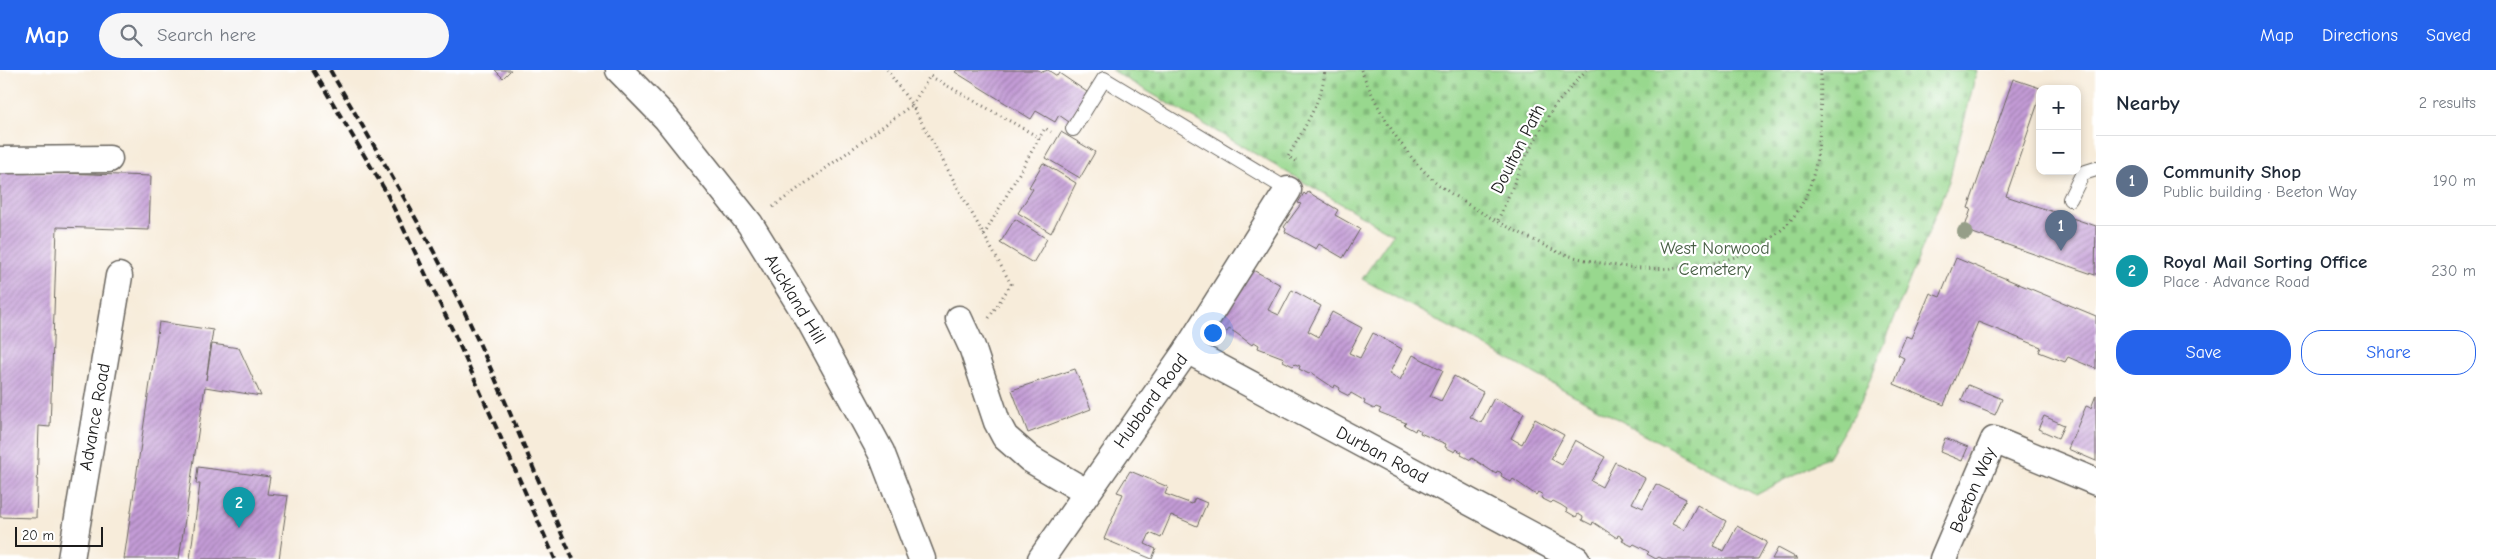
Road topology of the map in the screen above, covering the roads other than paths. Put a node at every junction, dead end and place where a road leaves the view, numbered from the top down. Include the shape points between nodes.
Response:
1 (619, 70) edge
2 (1073, 129) road end
3 (109, 159) dead end
4 (0, 160) edge
5 (2096, 169) edge
6 (1288, 190) joint
7 (2070, 199) dead end
8 (119, 276) dead end
9 (958, 319) dead end
10 (1187, 350) junction
11 (2096, 482) edge
12 (1086, 492) junction
13 (71, 559) edge
14 (922, 559) edge
15 (1041, 559) edge
16 (1576, 559) edge
17 (1943, 559) edge

1 - 14 street, Auckland Hill via 666,118 750,224 811,324 881,452
2 - 6 lane via 1104,79
3 - 4 street
5 - 7 lane via 2083,173
6 - 10 street, Hubbard Road
8 - 13 street, Advance Road
9 - 12 street via 972,347 1005,437 1030,459
10 - 12 street, Hubbard Road
10 - 16 street, Durban Road
11 - 17 street, Beeton Way via 1994,440
12 - 15 street, Hubbard Road

